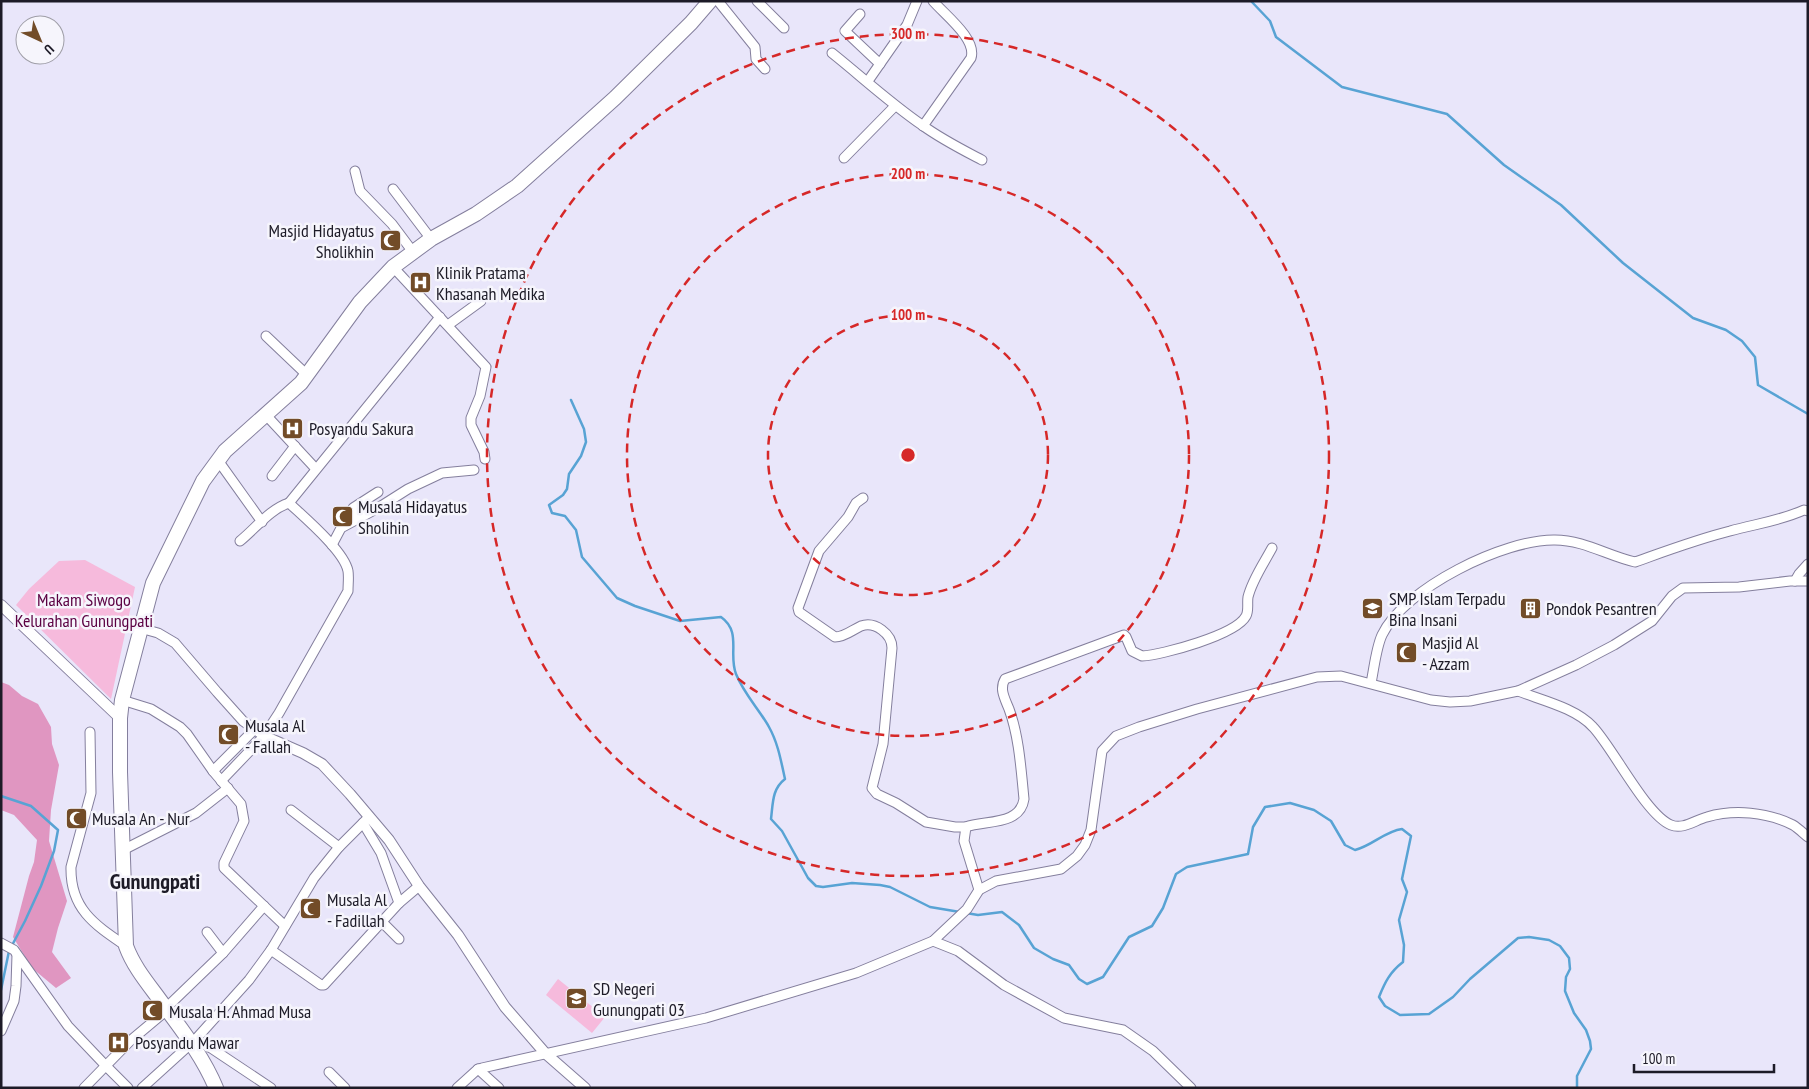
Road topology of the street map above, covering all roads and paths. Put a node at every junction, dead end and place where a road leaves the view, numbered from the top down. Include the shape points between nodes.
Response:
1 (710, 1) edge
2 (718, 1) edge
3 (757, 1) edge
4 (917, 1) edge
5 (933, 1) edge
6 (860, 14) dead end
7 (784, 28) dead end
8 (832, 53) dead end
9 (880, 64) junction
10 (765, 69) dead end
11 (868, 81) junction
12 (895, 106) junction
13 (923, 126) junction
14 (844, 158) dead end
15 (982, 160) dead end
16 (355, 171) dead end
17 (393, 189) dead end
18 (431, 239) junction
19 (413, 252) junction
20 (393, 266) junction
21 (481, 300) dead end
22 (440, 317) junction
23 (448, 325) junction
24 (266, 336) dead end
25 (307, 374) junction
26 (265, 414) junction
27 (295, 446) junction
28 (217, 460) junction
29 (485, 460) dead end
30 (316, 469) junction
31 (474, 470) dead end
32 (272, 476) dead end
33 (378, 492) dead end
34 (863, 498) dead end
35 (289, 503) junction
36 (1808, 511) edge
37 (359, 519) junction
38 (262, 522) junction
39 (240, 541) dead end
40 (332, 545) junction
41 (1272, 548) dead end
42 (1808, 564) edge
43 (1795, 581) junction
44 (1808, 581) edge
45 (1, 605) edge
46 (140, 628) junction
47 (1371, 683) junction
48 (1518, 691) junction
49 (122, 700) junction
50 (120, 718) junction
51 (254, 730) junction
52 (90, 732) dead end
53 (264, 736) junction
54 (213, 771) junction
55 (221, 781) junction
56 (228, 788) junction
57 (291, 810) dead end
58 (366, 820) junction
59 (966, 827) junction
60 (1808, 837) edge
61 (339, 847) junction
62 (123, 850) junction
63 (419, 886) junction
64 (979, 890) junction
65 (399, 903) junction
66 (264, 906) junction
67 (382, 922) junction
68 (285, 926) junction
69 (207, 932) dead end
70 (399, 939) dead end
71 (933, 940) junction
72 (126, 946) junction
73 (9, 948) edge
74 (271, 950) junction
75 (223, 953) junction
76 (166, 1009) junction
77 (1, 1031) edge
78 (193, 1042) junction
79 (545, 1053) junction
80 (106, 1066) junction
81 (478, 1069) junction
82 (329, 1072) dead end
83 (266, 1086) edge
84 (84, 1088) edge
85 (128, 1088) edge
86 (142, 1088) edge
87 (216, 1088) edge
88 (346, 1088) edge
89 (456, 1088) edge
90 (499, 1088) edge
91 (585, 1088) edge
92 (1191, 1088) edge

1 - 18 main road via 615,98 517,186
2 - 10 street via 755,47 756,59
3 - 7 street
4 - 9 street via 907,25
5 - 13 street via 967,38 972,53
6 - 9 street via 845,31
8 - 11 street
9 - 11 street
11 - 12 street
12 - 13 street
12 - 14 street
13 - 15 street
16 - 19 street via 360,191 392,224
17 - 18 street
18 - 19 main road
19 - 20 main road
20 - 22 street
20 - 25 main road via 360,302
21 - 23 street
22 - 23 street
22 - 30 street
23 - 29 street via 486,366 480,396 471,418
24 - 25 street
25 - 26 main road
26 - 27 street
26 - 28 main road
27 - 30 street
27 - 32 street
28 - 38 street
28 - 46 main road via 197,491 153,583
30 - 35 street
31 - 37 street via 442,473
33 - 37 street via 354,508
34 - 59 street via 819,551 799,612 836,637 866,625 890,636 892,648 883,744 872,788 926,822
35 - 38 street via 272,511
35 - 40 street
36 - 47 street via 1677,546 1635,562 1587,545 1557,539 1516,545 1447,576 1410,600 1382,635
37 - 40 street via 341,528
38 - 39 street
40 - 53 street via 345,563 348,591
41 - 59 street via 1253,583 1246,616 1222,634 1142,656 1132,651 1124,634 1005,679 1002,689 1016,742 1023,804 1013,816 1004,820
42 - 43 street
43 - 44 street
43 - 48 street via 1683,588 1672,596 1652,622 1576,665
45 - 50 street
46 - 49 main road
46 - 51 street via 175,643
47 - 48 street via 1450,702
47 - 64 street via 1341,676 1317,677 1197,709 1116,736 1102,751 1091,830 1077,856 1061,869 996,881
48 - 60 street via 1580,715 1593,727 1645,800 1663,821 1672,826 1728,813 1750,813 1794,825
49 - 50 main road
49 - 54 street via 151,710 180,727
50 - 62 main road
51 - 53 street
51 - 54 street
52 - 72 street via 91,793 71,876 79,906 89,919
53 - 55 street
53 - 58 street via 322,764
54 - 55 street
55 - 56 street
56 - 62 street via 196,813
56 - 66 street via 243,806 244,821 224,868
57 - 61 street
58 - 61 street
58 - 63 street via 389,840
58 - 65 street
59 - 64 street via 964,841
61 - 68 street via 314,878
62 - 72 main road
63 - 65 street
63 - 79 street via 458,935 505,1007
64 - 71 street via 959,918
65 - 67 street
66 - 68 street
66 - 75 street
67 - 70 street
67 - 74 street via 324,985
68 - 74 street
69 - 75 street
71 - 79 street via 856,973 706,1018
71 - 92 street via 958,951 1004,985 1064,1018 1124,1030 1153,1051
72 - 76 main road via 132,963
73 - 77 street via 16,986 14,1001
73 - 80 street via 68,1026
74 - 78 street via 249,980
75 - 76 street
76 - 78 main road
76 - 80 street
78 - 83 street via 211,1048
78 - 86 street
78 - 87 main road
79 - 81 street
79 - 91 street
80 - 84 street
80 - 85 street
81 - 89 street
81 - 90 street
82 - 88 street

